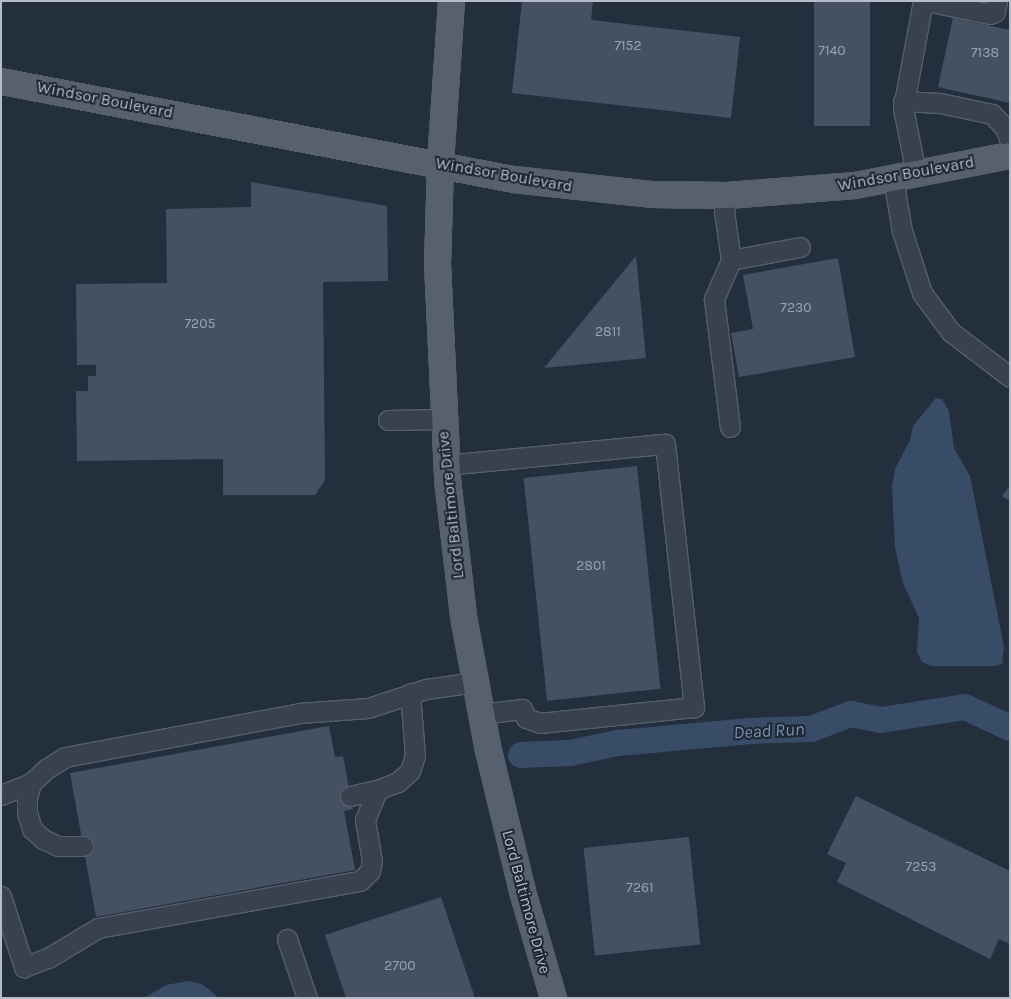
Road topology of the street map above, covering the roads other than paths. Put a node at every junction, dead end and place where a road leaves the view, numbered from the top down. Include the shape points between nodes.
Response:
1 (451, 1) edge
2 (925, 1) edge
3 (997, 1) edge
4 (1, 81) edge
5 (904, 101) junction
6 (1010, 141) edge
7 (1010, 155) edge
8 (440, 164) junction
9 (904, 176) junction
10 (727, 195) junction
11 (800, 247) dead end
12 (731, 260) junction
13 (1010, 377) edge
14 (442, 419) junction
15 (388, 420) dead end
16 (730, 428) dead end
17 (445, 465) junction
18 (475, 682) junction
19 (410, 693) junction
20 (481, 714) junction
21 (32, 784) junction
22 (377, 790) junction
23 (1, 795) edge
24 (350, 796) dead end
25 (83, 846) dead end
26 (1, 896) edge
27 (287, 939) dead end
28 (307, 998) edge
29 (554, 998) edge

1 - 8 main road, Lord Baltimore Drive
2 - 3 street via 990,14 994,12
2 - 5 street
4 - 8 main road, Windsor Boulevard
5 - 6 street via 940,103 992,114
5 - 9 street
7 - 9 main road, Windsor Boulevard
8 - 10 main road, Windsor Boulevard via 576,188 650,194
8 - 14 main road, Lord Baltimore Drive via 437,263
9 - 10 main road, Windsor Boulevard via 855,185
9 - 13 street via 902,231 922,293 951,332
10 - 12 street via 724,211
11 - 12 street
12 - 16 street via 714,299
14 - 15 street
14 - 17 main road, Lord Baltimore Drive
17 - 18 main road, Lord Baltimore Drive via 463,616
17 - 20 street via 664,444 694,708 540,724 526,718 522,709
18 - 19 street
18 - 20 main road, Lord Baltimore Drive
19 - 21 street via 368,708 299,713 65,756
19 - 22 street via 415,756 410,771 398,782
20 - 29 main road, Lord Baltimore Drive via 502,816
21 - 23 street
21 - 25 street via 27,798 32,829 58,846
22 - 24 street
22 - 26 street via 365,820 372,861 370,871 360,881 98,928 48,958 24,967
27 - 28 street

